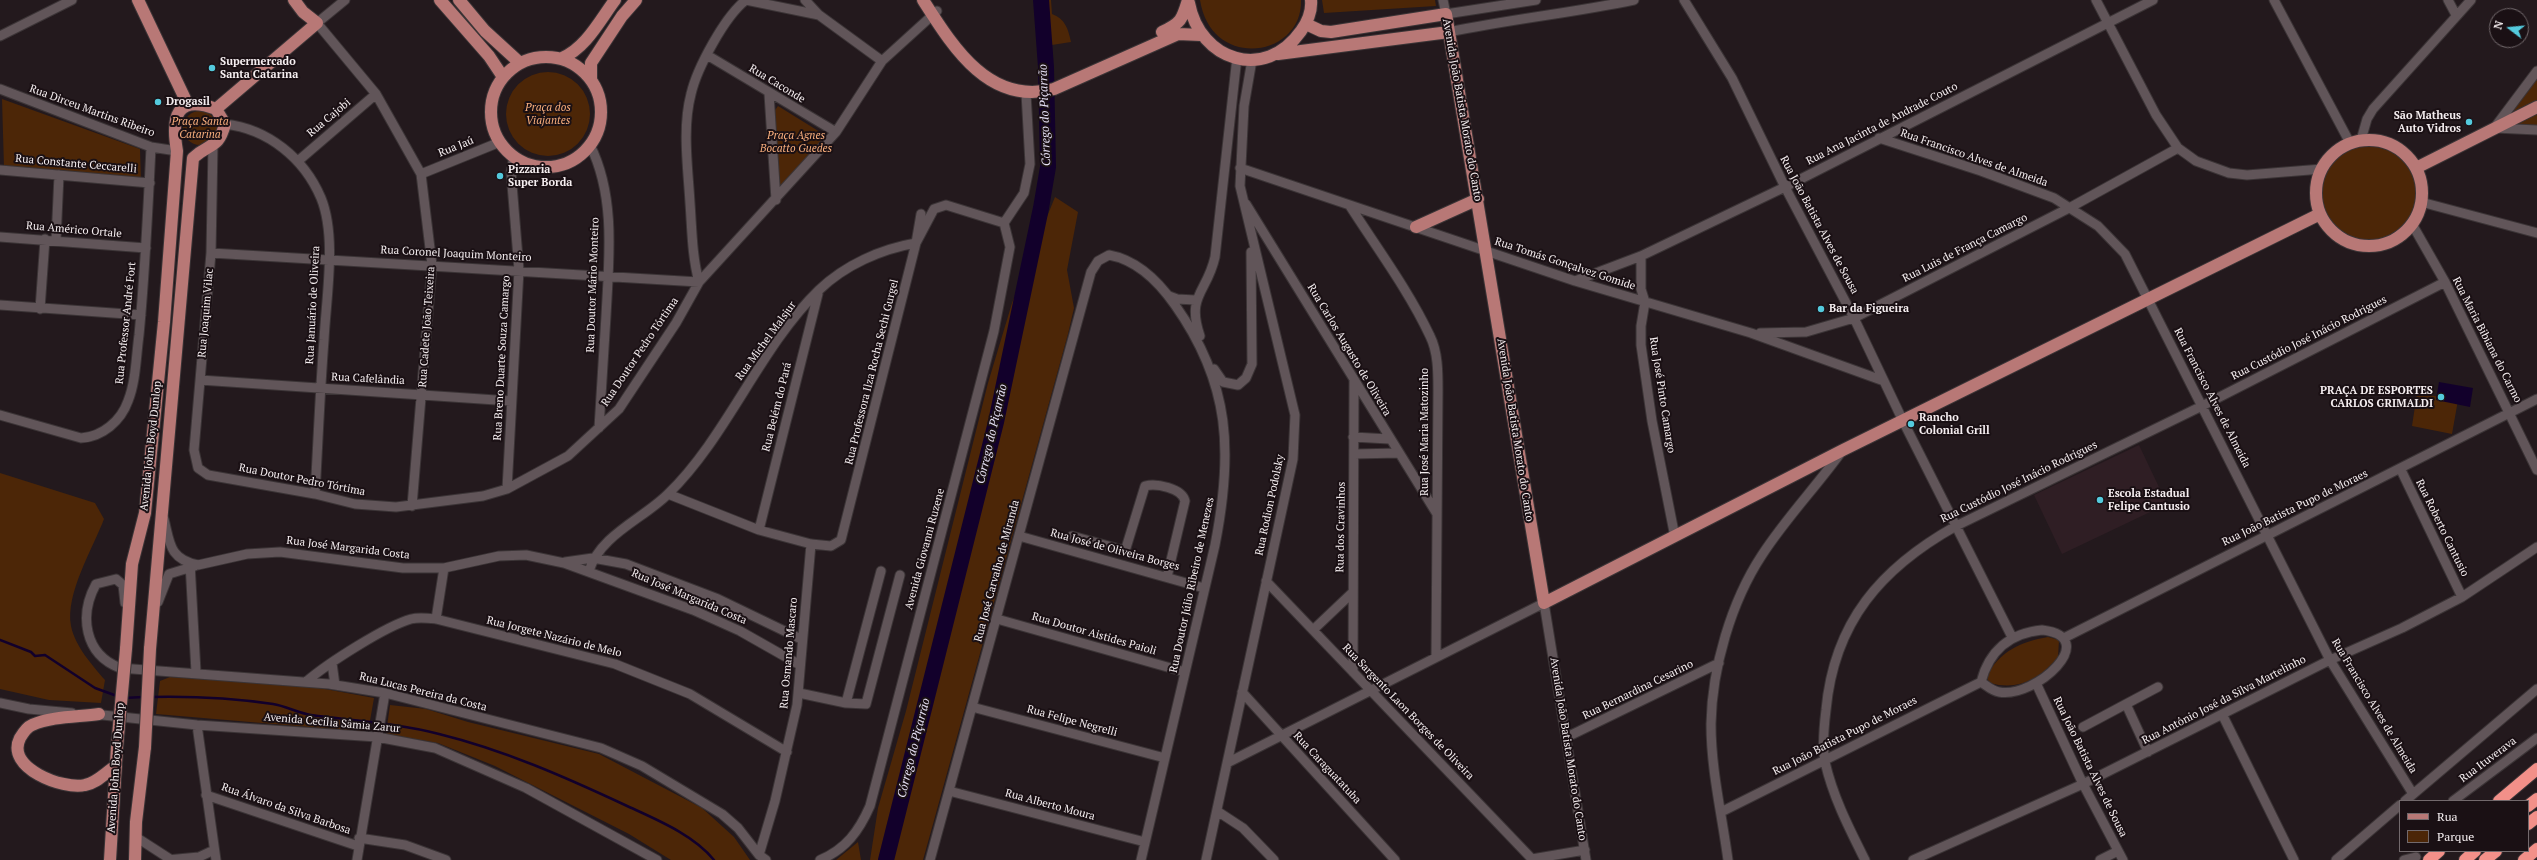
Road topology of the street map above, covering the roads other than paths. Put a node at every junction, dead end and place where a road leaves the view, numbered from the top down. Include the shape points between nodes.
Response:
1 (72, 0) edge
2 (138, 0) edge
3 (294, 0) edge
4 (345, 0) edge
5 (440, 0) edge
6 (459, 0) edge
7 (614, 0) edge
8 (636, 0) edge
9 (746, 0) edge
10 (806, 0) edge
11 (923, 0) edge
12 (930, 0) edge
13 (1188, 0) edge
14 (1311, 0) edge
15 (1443, 0) edge
16 (1536, 0) edge
17 (1634, 0) edge
18 (1684, 0) edge
19 (2096, 0) edge
20 (2153, 0) edge
21 (2274, 0) edge
22 (2448, 0) edge
23 (2471, 0) edge
24 (58, 3) edge
25 (935, 13) junction
26 (1446, 14) junction
27 (819, 15) junction
28 (2456, 15) junction
29 (317, 23) junction
30 (2106, 23) junction
31 (1306, 24) junction
32 (1449, 32) junction
33 (1201, 35) junction
34 (0, 36) edge
35 (1277, 54) junction
36 (707, 55) junction
37 (1237, 57) junction
38 (562, 58) junction
39 (1252, 60) junction
40 (882, 61) junction
41 (520, 63) junction
42 (2537, 71) edge
43 (503, 77) junction
44 (591, 79) junction
45 (1053, 86) junction
46 (0, 90) edge
47 (1033, 91) junction
48 (376, 94) junction
49 (769, 94) junction
50 (188, 105) junction
51 (2537, 107) edge
52 (216, 109) junction
53 (225, 124) junction
54 (2494, 128) junction
55 (2537, 130) edge
56 (836, 132) junction
57 (1880, 138) junction
58 (500, 142) junction
59 (2356, 142) junction
60 (213, 145) junction
61 (590, 145) junction
62 (151, 147) junction
63 (2178, 148) junction
64 (177, 151) junction
65 (514, 157) junction
66 (298, 161) junction
67 (1240, 168) junction
68 (2416, 168) junction
69 (2322, 169) junction
70 (0, 170) edge
71 (421, 174) junction
72 (59, 175) junction
73 (150, 183) junction
74 (1785, 187) junction
75 (1242, 198) junction
76 (1478, 199) junction
77 (776, 200) junction
78 (2421, 202) junction
79 (1350, 206) junction
80 (2071, 207) junction
81 (921, 214) dead end
82 (2320, 214) junction
83 (1004, 223) junction
84 (2412, 224) junction
85 (1416, 227) junction
86 (2537, 233) edge
87 (0, 237) edge
88 (45, 239) junction
89 (56, 240) junction
90 (1251, 241) junction
91 (916, 243) junction
92 (146, 248) junction
93 (1485, 250) junction
94 (211, 253) junction
95 (1641, 256) junction
96 (329, 259) junction
97 (432, 264) junction
98 (519, 270) junction
99 (608, 276) junction
100 (1575, 281) junction
101 (699, 282) junction
102 (2445, 282) junction
103 (1087, 288) joint
104 (819, 290) junction
105 (1169, 296) junction
106 (2149, 298) junction
107 (1195, 300) junction
108 (1646, 302) junction
109 (0, 305) edge
110 (40, 308) junction
111 (141, 315) junction
112 (1854, 318) junction
113 (1751, 333) junction
114 (1207, 358) junction
115 (200, 380) junction
116 (1884, 381) junction
117 (1354, 382) junction
118 (321, 388) junction
119 (423, 394) junction
120 (2537, 399) edge
121 (511, 401) junction
122 (2202, 406) junction
123 (2510, 413) junction
124 (0, 415) edge
125 (1903, 421) junction
126 (599, 428) junction
127 (1353, 437) junction
128 (1389, 439) junction
129 (1843, 450) junction
130 (1399, 452) junction
131 (1354, 454) junction
132 (2401, 470) junction
133 (2537, 470) edge
134 (208, 475) joint
135 (507, 489) junction
136 (315, 494) junction
137 (668, 494) junction
138 (412, 506) junction
139 (162, 513) junction
140 (1437, 514) junction
141 (1956, 526) junction
142 (759, 530) junction
143 (2268, 534) junction
144 (1019, 536) junction
145 (1072, 536) dead end
146 (1675, 537) junction
147 (811, 544) junction
148 (2537, 546) edge
149 (593, 558) junction
150 (564, 562) junction
151 (192, 565) junction
152 (444, 568) junction
153 (589, 571) junction
154 (881, 571) dead end
155 (900, 575) dead end
156 (1167, 576) junction
157 (1266, 581) junction
158 (1204, 588) junction
159 (1352, 593) junction
160 (2462, 597) junction
161 (1544, 603) junction
162 (436, 619) junction
163 (997, 620) junction
164 (152, 622) junction
165 (127, 627) junction
166 (1313, 630) junction
167 (2012, 637) junction
168 (2064, 638) junction
169 (801, 639) junction
170 (1436, 657) junction
171 (2330, 660) junction
172 (332, 663) junction
173 (1719, 664) junction
174 (800, 665) junction
175 (196, 672) junction
176 (1185, 672) junction
177 (1353, 672) junction
178 (307, 681) junction
179 (1981, 682) junction
180 (2036, 683) junction
181 (334, 685) junction
182 (2158, 688) dead end
183 (2537, 689) edge
184 (1370, 690) junction
185 (1242, 692) junction
186 (385, 693) junction
187 (799, 693) junction
188 (0, 703) edge
189 (846, 703) junction
190 (2126, 704) junction
191 (972, 707) junction
192 (99, 714) junction
193 (2223, 716) junction
194 (197, 725) junction
195 (2083, 726) dead end
196 (378, 733) junction
197 (1280, 735) junction
198 (1567, 738) junction
199 (2537, 738) edge
200 (787, 752) junction
201 (2148, 752) junction
202 (1165, 758) junction
203 (1825, 760) junction
204 (1227, 763) junction
205 (116, 766) junction
206 (2537, 769) edge
207 (2083, 784) junction
208 (949, 790) junction
209 (2413, 794) junction
210 (206, 795) junction
211 (2537, 799) edge
212 (2406, 800) edge
213 (2454, 800) edge
214 (2500, 800) edge
215 (2529, 805) edge
216 (2399, 806) edge
217 (1217, 811) junction
218 (1721, 812) junction
219 (2537, 817) edge
220 (136, 822) junction
221 (2529, 823) edge
222 (139, 839) junction
223 (112, 842) junction
224 (359, 842) junction
225 (1144, 842) junction
226 (2537, 849) edge
227 (214, 850) junction
228 (1585, 850) junction
229 (2118, 851) junction
230 (2438, 852) edge
231 (2474, 852) edge
232 (2495, 852) edge
233 (2346, 856) edge
234 (2418, 856) edge
235 (763, 858) edge
236 (358, 859) edge
237 (104, 860) edge
238 (110, 860) edge
239 (135, 860) edge
240 (143, 860) edge
241 (168, 860) edge
242 (216, 860) edge
243 (446, 860) edge
244 (657, 860) edge
245 (820, 860) edge
246 (930, 860) edge
247 (1141, 860) edge
248 (1206, 860) edge
249 (1274, 860) edge
250 (1396, 860) edge
251 (1532, 860) edge
252 (1586, 860) edge
253 (1728, 860) edge
254 (1865, 860) edge
255 (1913, 860) edge
256 (2100, 860) edge
257 (2123, 860) edge
258 (2294, 860) edge
259 (2336, 860) edge
260 (2404, 860) edge
261 (2429, 860) edge
262 (2465, 860) edge
263 (2486, 860) edge
264 (2524, 860) edge

1 - 24 street
2 - 50 main road
3 - 29 main road, Rua Cadete João Teixeira via 303,12
4 - 29 street
5 - 43 main road via 490,56
6 - 41 main road via 485,31
7 - 38 main road via 582,45 572,54
8 - 44 main road via 622,16 591,63
9 - 27 street
9 - 36 street via 734,9
10 - 27 street
11 - 25 main road
12 - 25 main road
13 - 33 main road via 1192,19
13 - 45 main road via 1182,19 1177,25
14 - 31 main road
15 - 26 street, Avenida João Batista Morato do Canto
16 - 26 street
17 - 32 street
18 - 74 street, Rua João Batista Alves de Sousa via 1732,78
19 - 30 street
20 - 30 street, Rua Ana Jacinta de Andrade Couto
21 - 59 street
22 - 28 street
23 - 28 street
24 - 34 street
25 - 40 street, Rua Doutor Pedro Tórtima
25 - 47 main road via 963,58 978,70 996,83
26 - 31 main road via 1330,32
26 - 32 main road, Avenida João Batista Morato do Canto
27 - 40 street
28 - 59 street via 2373,110
29 - 48 street, Rua Cadete João Teixeira
29 - 52 main road
30 - 57 street, Rua Ana Jacinta de Andrade Couto
30 - 63 street via 2156,115
31 - 35 main road via 1294,42
32 - 35 main road
32 - 76 main road, Avenida João Batista Morato do Canto
33 - 37 main road via 1212,47 1226,55
33 - 45 main road via 1178,34
35 - 39 main road
36 - 49 street, Rua Caconde
36 - 101 street via 691,93 687,128 694,264
37 - 39 main road
37 - 107 street via 1215,257 1212,273
38 - 41 main road via 542,56
38 - 44 main road via 584,70
39 - 67 street, Rua Rodion Podolsky via 1244,106
40 - 56 street, Rua Doutor Pedro Tórtima
41 - 43 main road
42 - 54 street
43 - 58 main road via 495,90 492,103 494,130
44 - 61 main road via 597,90 602,112 600,124
45 - 47 main road
46 - 62 street, Rua Dirceu Martins Ribeiro
47 - 83 street via 1030,164 1024,193
48 - 66 street, Rua Cajobi
48 - 71 street, Rua Cadete João Teixeira
49 - 56 street, Rua Caconde
49 - 77 street
50 - 52 main road via 200,103
50 - 64 main road via 180,111 174,125
51 - 54 main road
52 - 53 main road
53 - 60 main road via 221,138
53 - 66 street, Rua Januário de Oliveira via 258,132
54 - 55 street
54 - 68 main road
56 - 77 street, Rua Doutor Pedro Tórtima
57 - 74 street, Rua Ana Jacinta de Andrade Couto
57 - 80 street, Rua Francisco Alves de Almeida via 1981,171
58 - 65 main road
58 - 71 street, Rua Jaú
59 - 68 main road via 2376,140 2391,145 2404,153
59 - 69 main road via 2336,152
60 - 94 street, Rua Joaquim Vilac
60 - 139 main road, Avenida John Boyd Dunlop via 193,158
61 - 65 main road via 572,161 555,166 536,166
61 - 99 street, Rua Doutor Mário Monteiro via 600,165 608,201
62 - 64 street, Rua Dirceu Martins Ribeiro
62 - 73 street, Rua Professor André Fort
63 - 69 street via 2196,161 2230,173 2246,175
63 - 80 street, Rua Luis de França Camargo
64 - 165 main road, Avenida John Boyd Dunlop via 147,497 132,564
65 - 98 street, Rua Breno Duarte Souza Camargo via 512,178
66 - 96 street, Rua Januário de Oliveira via 321,198 326,217
67 - 75 street, Rua Rodion Podolsky
67 - 79 street, Rua Tomás Gonçalvez Gomide
68 - 78 main road via 2422,189
69 - 82 main road via 2316,185
70 - 72 street, Rua Constante Ceccarelli
71 - 97 street, Rua Cadete João Teixeira
72 - 73 street, Rua Constante Ceccarelli
72 - 89 street
73 - 92 street, Rua Professor André Fort
74 - 95 street, Rua Ana Jacinta de Andrade Couto
74 - 112 street, Rua João Batista Alves de Sousa
75 - 90 street, Rua Rodion Podolsky
75 - 117 street, Rua Carlos Augusto de Oliveira
76 - 85 main road
76 - 93 main road, Avenida João Batista Morato do Canto
77 - 101 street, Rua Doutor Pedro Tórtima
78 - 84 main road
78 - 86 street
79 - 85 street, Rua Tomás Gonçalvez Gomide
79 - 140 street, Rua José Maria Matozinho via 1392,271 1430,336 1435,350 1438,390
80 - 106 street, Rua Francisco Alves de Almeida via 2098,226 2125,254
80 - 112 street, Rua Luis de França Camargo
81 - 91 street, Rua Professora Ilza Rocha Sechi Gurgel
82 - 84 main road via 2333,232 2343,239 2365,246 2383,244 2394,239
82 - 106 main road
83 - 91 street via 946,205 934,209
83 - 245 street, Avenida Giovanni Ruzene via 1010,247 994,331 870,806 861,827 847,844
84 - 102 street, Rua Maria Bibiana do Carmo
85 - 93 street, Rua Tomás Gonçalvez Gomide
87 - 88 street, Rua Américo Ortale
88 - 89 street, Rua Américo Ortale
88 - 110 street
89 - 92 street, Rua Américo Ortale
90 - 114 street via 1252,364 1246,378 1238,385 1230,385 1220,378
90 - 157 street, Rua Rodion Podolsky via 1294,415 1293,459
91 - 104 street, Rua Michel Malsjur via 885,250 860,262
91 - 147 street, Rua Professora Ilza Rocha Sechi Gurgel via 844,535 831,546
92 - 111 street, Rua Professor André Fort
93 - 100 street, Rua Tomás Gonçalvez Gomide
93 - 161 main road, Avenida João Batista Morato do Canto
94 - 96 street, Rua Coronel Joaquim Monteiro
94 - 115 street, Rua Joaquim Vilac
95 - 100 street, Rua Ana Jacinta de Andrade Couto
95 - 108 street, Rua José Pinto Camargo via 1641,289
96 - 97 street, Rua Coronel Joaquim Monteiro
96 - 118 street, Rua Januário de Oliveira
97 - 98 street, Rua Coronel Joaquim Monteiro
97 - 119 street, Rua Cadete João Teixeira
98 - 99 street, Rua Coronel Joaquim Monteiro
98 - 121 street, Rua Breno Duarte Souza Camargo
99 - 101 street, Rua Coronel Joaquim Monteiro
99 - 126 street, Rua Doutor Mário Monteiro
100 - 108 street, Rua Tomás Gonçalvez Gomide
101 - 126 street, Rua Doutor Pedro Tórtima via 676,323 619,409
102 - 122 street, Rua Custódio José Inácio Rodrigues
102 - 123 street, Rua Maria Bibiana do Carmo
103 - 105 street, Rua Doutor Júlio Ribeiro de Menezes via 1091,272 1098,261 1109,255 1121,257 1138,265
103 - 144 street, Rua José Carvalho de Miranda
104 - 137 street, Rua Michel Malsjur via 791,324 718,432
104 - 142 street, Rua Belém do Pará
105 - 107 street
105 - 114 street, Rua Doutor Júlio Ribeiro de Menezes
106 - 122 street, Rua Francisco Alves de Almeida
106 - 125 main road
107 - 114 street via 1195,324
108 - 113 street, Rua Tomás Gonçalvez Gomide
108 - 146 street, Rua José Pinto Camargo via 1641,326 1641,345 1652,421
109 - 110 street
110 - 111 street
111 - 124 street, Rua Professor André Fort via 132,390 128,402 109,429 90,438 81,438
112 - 113 street, Rua Luis de França Camargo via 1800,333
112 - 116 street, Rua João Batista Alves de Sousa
113 - 116 street, Rua Tomás Gonçalvez Gomide
114 - 158 street, Rua Doutor Júlio Ribeiro de Menezes via 1223,414 1225,465 1224,501
115 - 118 street, Rua Cafelândia
115 - 134 street, Rua Joaquim Vilac via 194,450 198,468
116 - 125 street, Rua João Batista Alves de Sousa
117 - 127 street, Rua dos Cravinhos
117 - 128 street, Rua Carlos Augusto de Oliveira
118 - 119 street, Rua Cafelândia
118 - 136 street, Rua Januário de Oliveira
119 - 121 street, Rua Cafelândia
119 - 138 street, Rua Cadete João Teixeira
120 - 123 street, Rua João Batista Pupo de Moraes
121 - 135 street, Rua Breno Duarte Souza Camargo
122 - 141 street, Rua Custódio José Inácio Rodrigues
122 - 143 street, Rua Francisco Alves de Almeida
123 - 132 street, Rua João Batista Pupo de Moraes
123 - 133 street, Rua Maria Bibiana do Carmo
125 - 129 main road
125 - 141 street, Rua João Batista Alves de Sousa
126 - 135 street, Rua Doutor Pedro Tórtima via 568,456
127 - 128 street
127 - 131 street, Rua dos Cravinhos
128 - 130 street, Rua Carlos Augusto de Oliveira
129 - 146 main road
129 - 173 street via 1794,510 1761,556 1736,608
130 - 131 street
130 - 140 street, Rua Carlos Augusto de Oliveira
131 - 159 street, Rua dos Cravinhos
132 - 143 street, Rua João Batista Pupo de Moraes
132 - 160 street, Rua Roberto Cantusio
134 - 136 street, Rua Doutor Pedro Tórtima
135 - 138 street, Rua Doutor Pedro Tórtima via 483,496
136 - 138 street, Rua Doutor Pedro Tórtima via 355,504
137 - 142 street
137 - 149 street, Rua Michel Malsjur via 608,541
139 - 151 street via 171,548 179,558
139 - 164 main road, Avenida John Boyd Dunlop
140 - 170 street, Rua José Maria Matozinho
141 - 167 street, Rua João Batista Alves de Sousa
141 - 203 street, Rua Custódio José Inácio Rodrigues via 1894,567 1860,608 1847,630 1828,687 1824,722
142 - 147 street
143 - 168 street, Rua João Batista Pupo de Moraes
143 - 171 street, Rua Francisco Alves de Almeida
144 - 156 street, Rua José de Oliveira Borges
144 - 163 street, Rua José Carvalho de Miranda
145 - 156 street via 1123,550 1126,548 1145,486 1154,485 1179,491 1185,498 1185,505
146 - 161 main road
147 - 169 street, Rua Osmando Mascaro
148 - 160 street, Rua Antônio José da Silva Martelinho
149 - 150 street, Rua José Margarida Costa
149 - 153 street, Rua Michel Malsjur
149 - 169 street, Rua José Margarida Costa via 626,564 694,588
150 - 152 street, Rua José Margarida Costa via 512,555
150 - 153 street, Rua José Margarida Costa
151 - 152 street, Rua José Margarida Costa via 247,554 280,552 403,568
151 - 164 street, Rua José Margarida Costa via 169,574 163,584
151 - 175 street
152 - 162 street
153 - 174 street, Rua José Margarida Costa via 699,612 740,631
154 - 189 street
155 - 189 street via 866,704
156 - 158 street, Rua José de Oliveira Borges
157 - 166 street, Rua Sargento Laon Borges de Oliveira
157 - 185 street, Rua Rodion Podolsky
158 - 176 street, Rua Doutor Júlio Ribeiro de Menezes
159 - 166 street
159 - 177 street, Rua dos Cravinhos
160 - 171 street, Rua Antônio José da Silva Martelinho
161 - 170 street
161 - 198 street, Avenida João Batista Morato do Canto
162 - 172 street, Rua Jorgete Nazário de Melo via 420,617 399,623
162 - 200 street, Rua Jorgete Nazário de Melo via 615,664 690,694
163 - 176 street, Rua Doutor Aistides Paioli
163 - 191 street, Rua José Carvalho de Miranda
164 - 220 main road, Avenida John Boyd Dunlop, bridge via 145,747
165 - 175 street, Rua Lucas Pereira da Costa via 121,582 109,579 96,584 90,595 87,628 92,646 100,657 120,668
165 - 205 main road, Avenida John Boyd Dunlop, bridge
166 - 177 street, Rua Sargento Laon Borges de Oliveira
167 - 168 street via 2042,630 2060,634
167 - 179 street via 1994,652 1985,666
168 - 180 street via 2064,660
169 - 174 street, Rua Osmando Mascaro
170 - 184 street
171 - 193 street, Rua Antônio José da Silva Martelinho
171 - 209 street, Rua Francisco Alves de Almeida
172 - 178 street, Rua Jorgete Nazário de Melo
172 - 181 street
173 - 198 street, Rua Bernardina Cesarino
173 - 218 street via 1711,725
174 - 187 street, Rua Osmando Mascaro
175 - 178 street, Rua Lucas Pereira da Costa
176 - 202 street, Rua Doutor Júlio Ribeiro de Menezes
177 - 184 street, Rua Sargento Laon Borges de Oliveira
178 - 181 street, Rua Lucas Pereira da Costa
179 - 180 street via 1990,689 2001,692 2014,692
179 - 203 street, Rua João Batista Pupo de Moraes
180 - 207 street, Rua João Batista Alves de Sousa
181 - 186 street, Rua Lucas Pereira da Costa
182 - 190 street
183 - 209 street
184 - 197 street
184 - 251 street, Rua Sargento Laon Borges de Oliveira
185 - 197 street, Rua Caraguatatuba
185 - 204 street, Rua Rodion Podolsky
186 - 196 street
186 - 235 street, Rua Lucas Pereira da Costa via 588,745 642,766 722,814 738,828
187 - 189 street
187 - 200 street, Rua Osmando Mascaro
188 - 192 street, Avenida Cecília Sâmia Zarur via 29,709
190 - 195 street
190 - 201 street
191 - 202 street, Rua Felipe Negrelli
191 - 208 street, Rua José Carvalho de Miranda
192 - 194 street, Avenida Cecília Sâmia Zarur
192 - 205 main road via 42,721 31,725 18,742 18,754 26,767 39,775 76,786 94,782
193 - 201 street, Rua Antônio José da Silva Martelinho
193 - 258 street
194 - 196 street, Avenida Cecília Sâmia Zarur
194 - 210 street
196 - 224 street
196 - 244 street, Avenida Cecília Sâmia Zarur via 435,748 526,788
197 - 204 street
197 - 250 street, Rua Caraguatatuba
198 - 228 street, Avenida João Batista Morato do Canto
199 - 213 street, Rua Ituverava
200 - 235 street, Rua Osmando Mascaro
201 - 207 street, Rua Antônio José da Silva Martelinho
202 - 225 street, Rua Doutor Júlio Ribeiro de Menezes
203 - 218 street, Rua João Batista Pupo de Moraes
203 - 254 street, Rua Custódio José Inácio Rodrigues via 1842,814
204 - 217 street, Rua Rodion Podolsky
205 - 223 main road, Avenida John Boyd Dunlop
206 - 214 highway
207 - 229 street, Rua João Batista Alves de Sousa
207 - 255 street, Rua Antônio José da Silva Martelinho
208 - 225 street, Rua Alberto Moura
208 - 246 street, Rua José Carvalho de Miranda
209 - 212 street
210 - 224 street, Rua Álvaro da Silva Barbosa
210 - 227 street
211 - 215 highway
216 - 233 street
217 - 248 street, Rua Rodion Podolsky
217 - 249 street via 1243,828
218 - 253 street
219 - 221 highway
220 - 222 main road, Avenida John Boyd Dunlop
220 - 239 main road, Avenida John Boyd Dunlop
222 - 240 main road, Avenida John Boyd Dunlop
222 - 241 street
223 - 237 main road
223 - 238 main road, Avenida John Boyd Dunlop
224 - 236 street
224 - 243 street, Rua Álvaro da Silva Barbosa via 404,845
225 - 247 street, Rua Doutor Júlio Ribeiro de Menezes
226 - 264 highway
227 - 241 street via 186,860
227 - 242 street
228 - 251 street
228 - 252 street, Avenida João Batista Morato do Canto
229 - 256 street
229 - 257 street, Rua João Batista Alves de Sousa
230 - 261 highway
231 - 262 highway
232 - 263 highway
233 - 259 street
234 - 260 street

